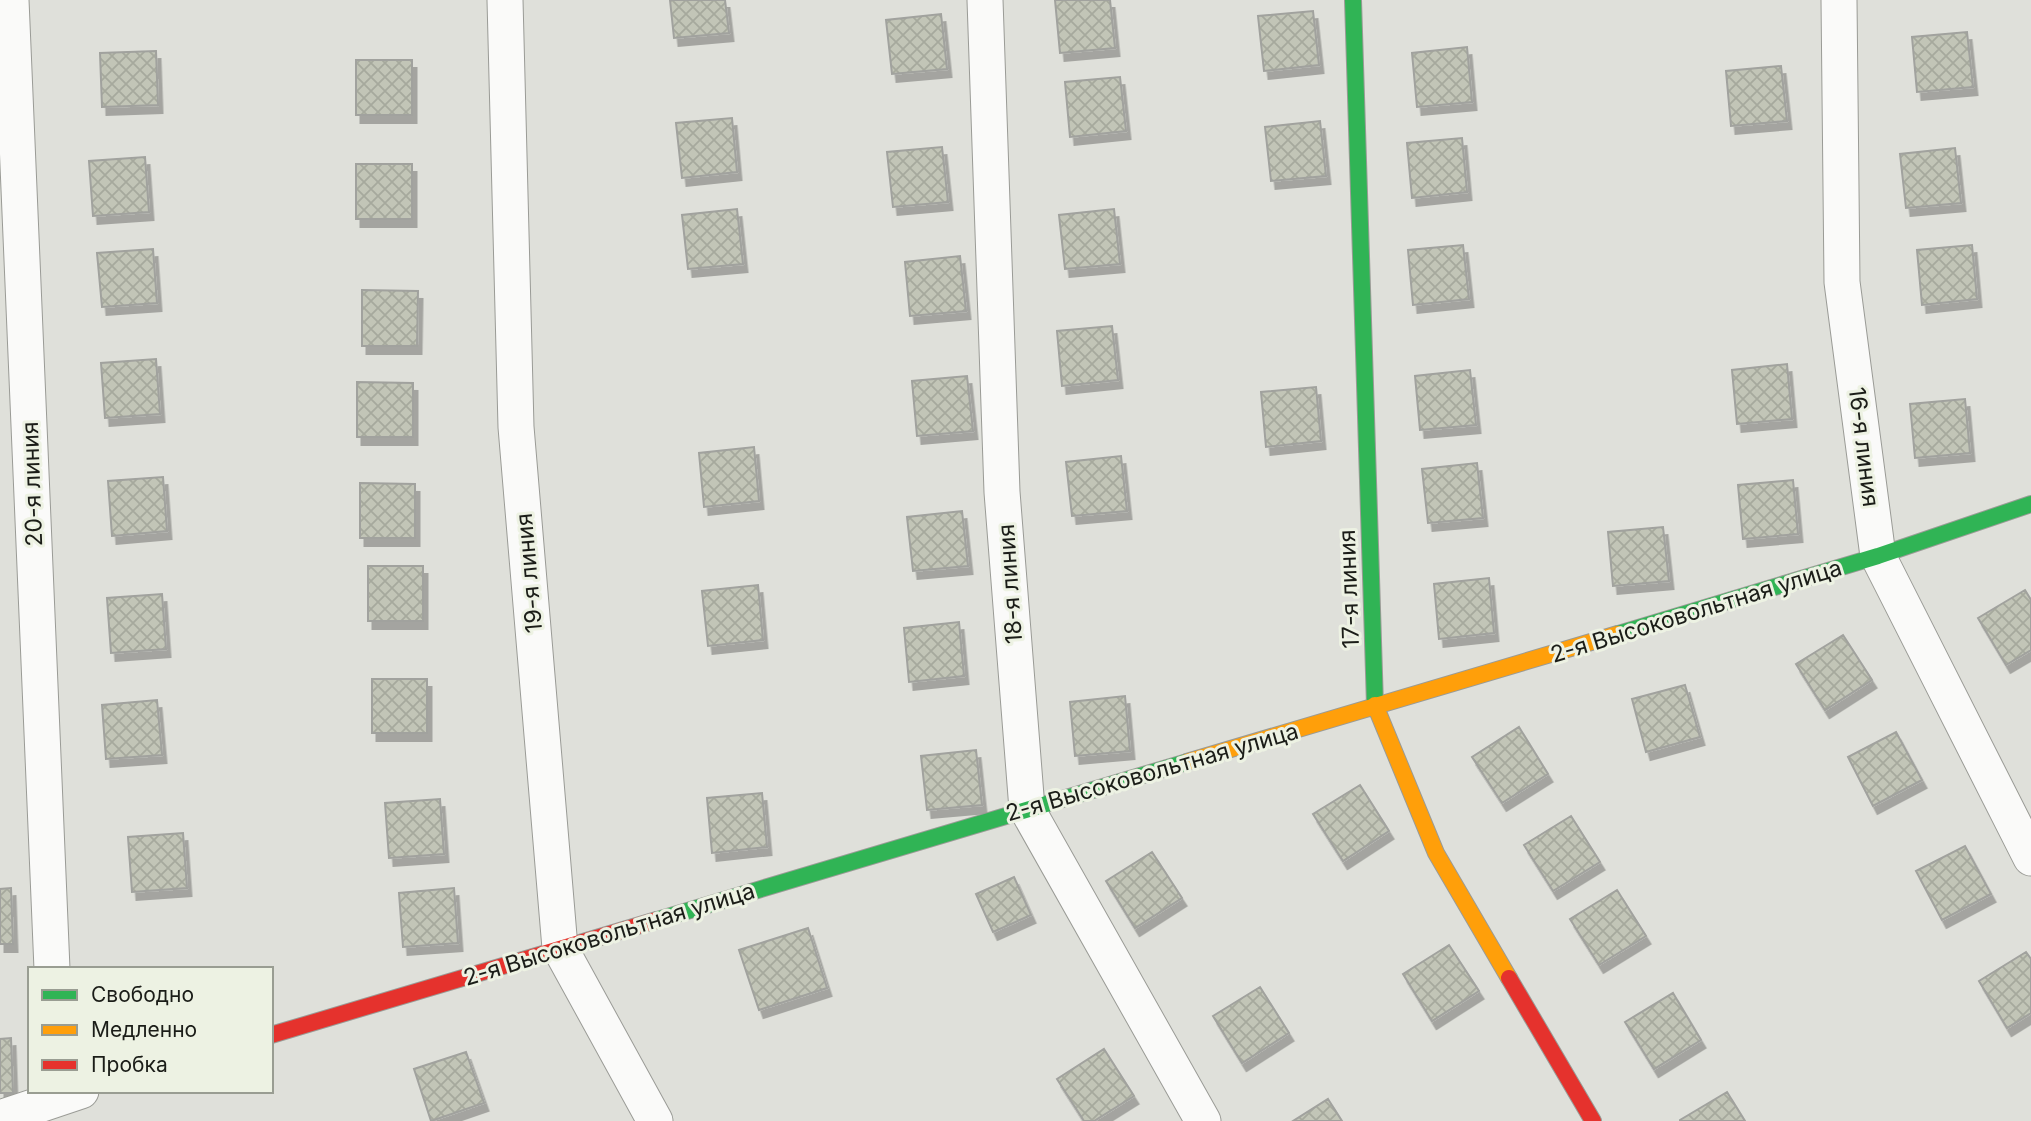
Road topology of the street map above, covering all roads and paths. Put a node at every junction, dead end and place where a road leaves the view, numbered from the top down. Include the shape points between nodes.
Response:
1 (11, 0) edge
2 (505, 0) edge
3 (985, 0) edge
4 (1353, 0) edge
5 (1839, 0) edge
6 (2031, 504) edge
7 (1878, 556) junction
8 (1375, 708) junction
9 (1027, 808) junction
10 (2031, 858) edge
11 (560, 948) junction
12 (52, 967) edge
13 (273, 1033) edge
14 (67, 1100) edge
15 (0, 1118) edge
16 (655, 1121) edge
17 (1203, 1121) edge
18 (1593, 1121) edge

1 - 12 street, 20-я линия
2 - 11 street, 19-я линия via 516,427
3 - 9 street, 18-я линия via 1002,492
4 - 8 street, 17-я линия
5 - 7 street, 16-я линия via 1842,282
6 - 7 street, 2-я Высоковольтная улица
7 - 8 street, 2-я Высоковольтная улица
7 - 10 street, 16-я линия
8 - 9 street, 2-я Высоковольтная улица
8 - 18 street, 17-я линия via 1436,853
9 - 11 street, 2-я Высоковольтная улица
9 - 17 street, 18-я линия
11 - 13 street, 2-я Высоковольтная улица
11 - 16 street, 19-я линия
14 - 15 street

